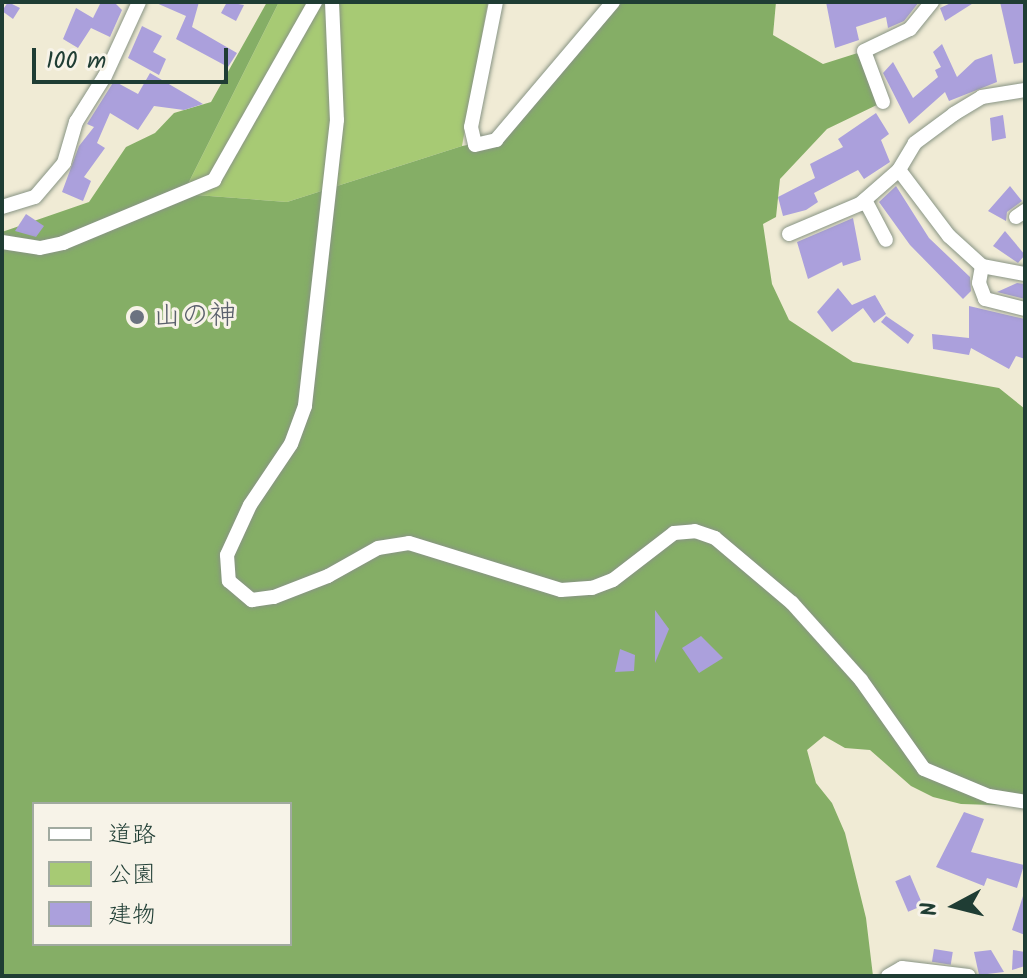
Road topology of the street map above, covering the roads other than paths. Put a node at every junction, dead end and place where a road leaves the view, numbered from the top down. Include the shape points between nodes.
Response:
1 (139, 2) edge
2 (315, 2) edge
3 (332, 2) edge
4 (496, 2) edge
5 (613, 2) edge
6 (932, 2) edge
7 (1025, 90) edge
8 (883, 102) dead end
9 (899, 170) junction
10 (865, 200) junction
11 (2, 207) edge
12 (789, 234) dead end
13 (886, 240) dead end
14 (2, 242) edge
15 (982, 266) junction
16 (1025, 274) edge
17 (1025, 309) edge
18 (1025, 802) edge
19 (888, 976) edge
20 (969, 976) edge

1 - 11 street via 111,64 76,122 53,179 35,197
2 - 14 street via 214,180 63,243 40,248
3 - 18 street via 337,120 305,406 291,444 250,505 227,555 229,581 252,600 274,597 328,576 378,548 409,543 561,590 592,588 613,580 674,533 695,531 715,538 792,603 861,680 924,769 989,796
4 - 5 street via 471,127 475,145 496,140
6 - 8 street via 910,29 864,51
7 - 9 street via 982,97 954,114 915,143
9 - 10 street
9 - 15 street via 949,236
10 - 12 street
10 - 13 street
15 - 16 street
15 - 17 street via 979,283 985,299
19 - 20 street via 902,968

